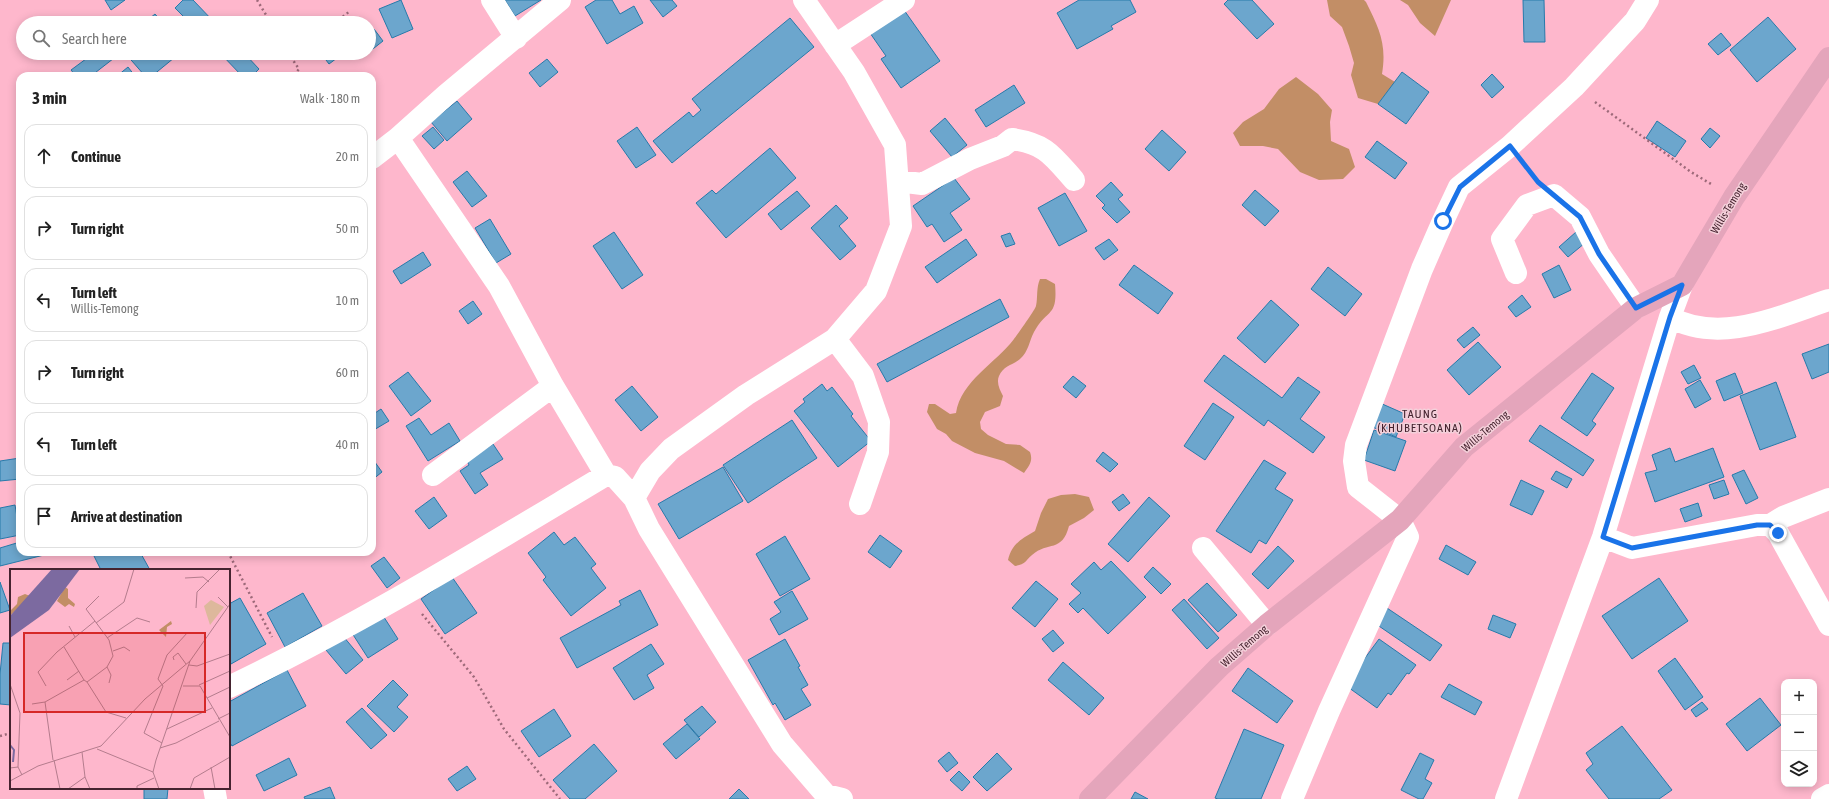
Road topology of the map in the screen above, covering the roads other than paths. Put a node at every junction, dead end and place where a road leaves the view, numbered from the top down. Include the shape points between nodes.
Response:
1 (492, 0) edge
2 (560, 0) edge
3 (804, 0) edge
4 (904, 0) edge
5 (1648, 0) edge
6 (516, 38) junction
7 (835, 45) junction
8 (1829, 58) edge
9 (398, 138) junction
10 (376, 155) edge
11 (1074, 180) dead end
12 (898, 181) junction
13 (1516, 273) dead end
14 (1682, 285) junction
15 (1829, 300) edge
16 (1636, 308) junction
17 (1670, 317) junction
18 (835, 339) junction
19 (553, 386) junction
20 (433, 475) dead end
21 (606, 475) junction
22 (634, 498) junction
23 (1829, 500) edge
24 (860, 504) dead end
25 (1400, 520) junction
26 (1770, 525) junction
27 (1603, 537) junction
28 (1203, 548) dead end
29 (1267, 625) junction
30 (1829, 625) edge
31 (230, 687) edge
32 (214, 789) edge
33 (1829, 795) edge
34 (216, 799) edge
35 (842, 799) edge
36 (1090, 799) edge
37 (1292, 799) edge
38 (1506, 799) edge
39 (1822, 799) edge

1 - 6 street
2 - 6 street
3 - 7 street
4 - 7 street
5 - 25 street via 1635,21 1574,87 1510,146 1460,187 1443,221 1422,269 1356,445 1354,461 1358,487
6 - 9 street
7 - 12 street via 854,72 895,145
8 - 14 main road, Willis-Temong via 1734,197
9 - 10 street
9 - 19 street via 499,286
11 - 12 street via 1050,153 1030,142 1012,139 1003,146 970,159 922,184
12 - 18 street via 901,226 876,291
13 - 16 street via 1502,239 1527,205 1554,194 1580,217 1599,254
14 - 16 main road, Willis-Temong
14 - 17 street
15 - 17 street via 1746,327 1713,329 1682,323
16 - 25 main road, Willis-Temong via 1464,447
17 - 27 street
18 - 22 street via 746,395 671,449 650,470
18 - 24 street via 863,376 879,422 878,452
19 - 20 street
19 - 21 street
21 - 22 street via 615,477
21 - 31 street via 405,594
22 - 35 street via 649,529 782,744 826,795
23 - 26 street via 1782,517
25 - 29 main road, Willis-Temong
25 - 37 street via 1408,537
26 - 27 street via 1757,525 1632,548
26 - 30 street via 1778,533
27 - 38 street
28 - 29 street
29 - 36 main road, Willis-Temong via 1219,667
32 - 34 street
33 - 39 street

